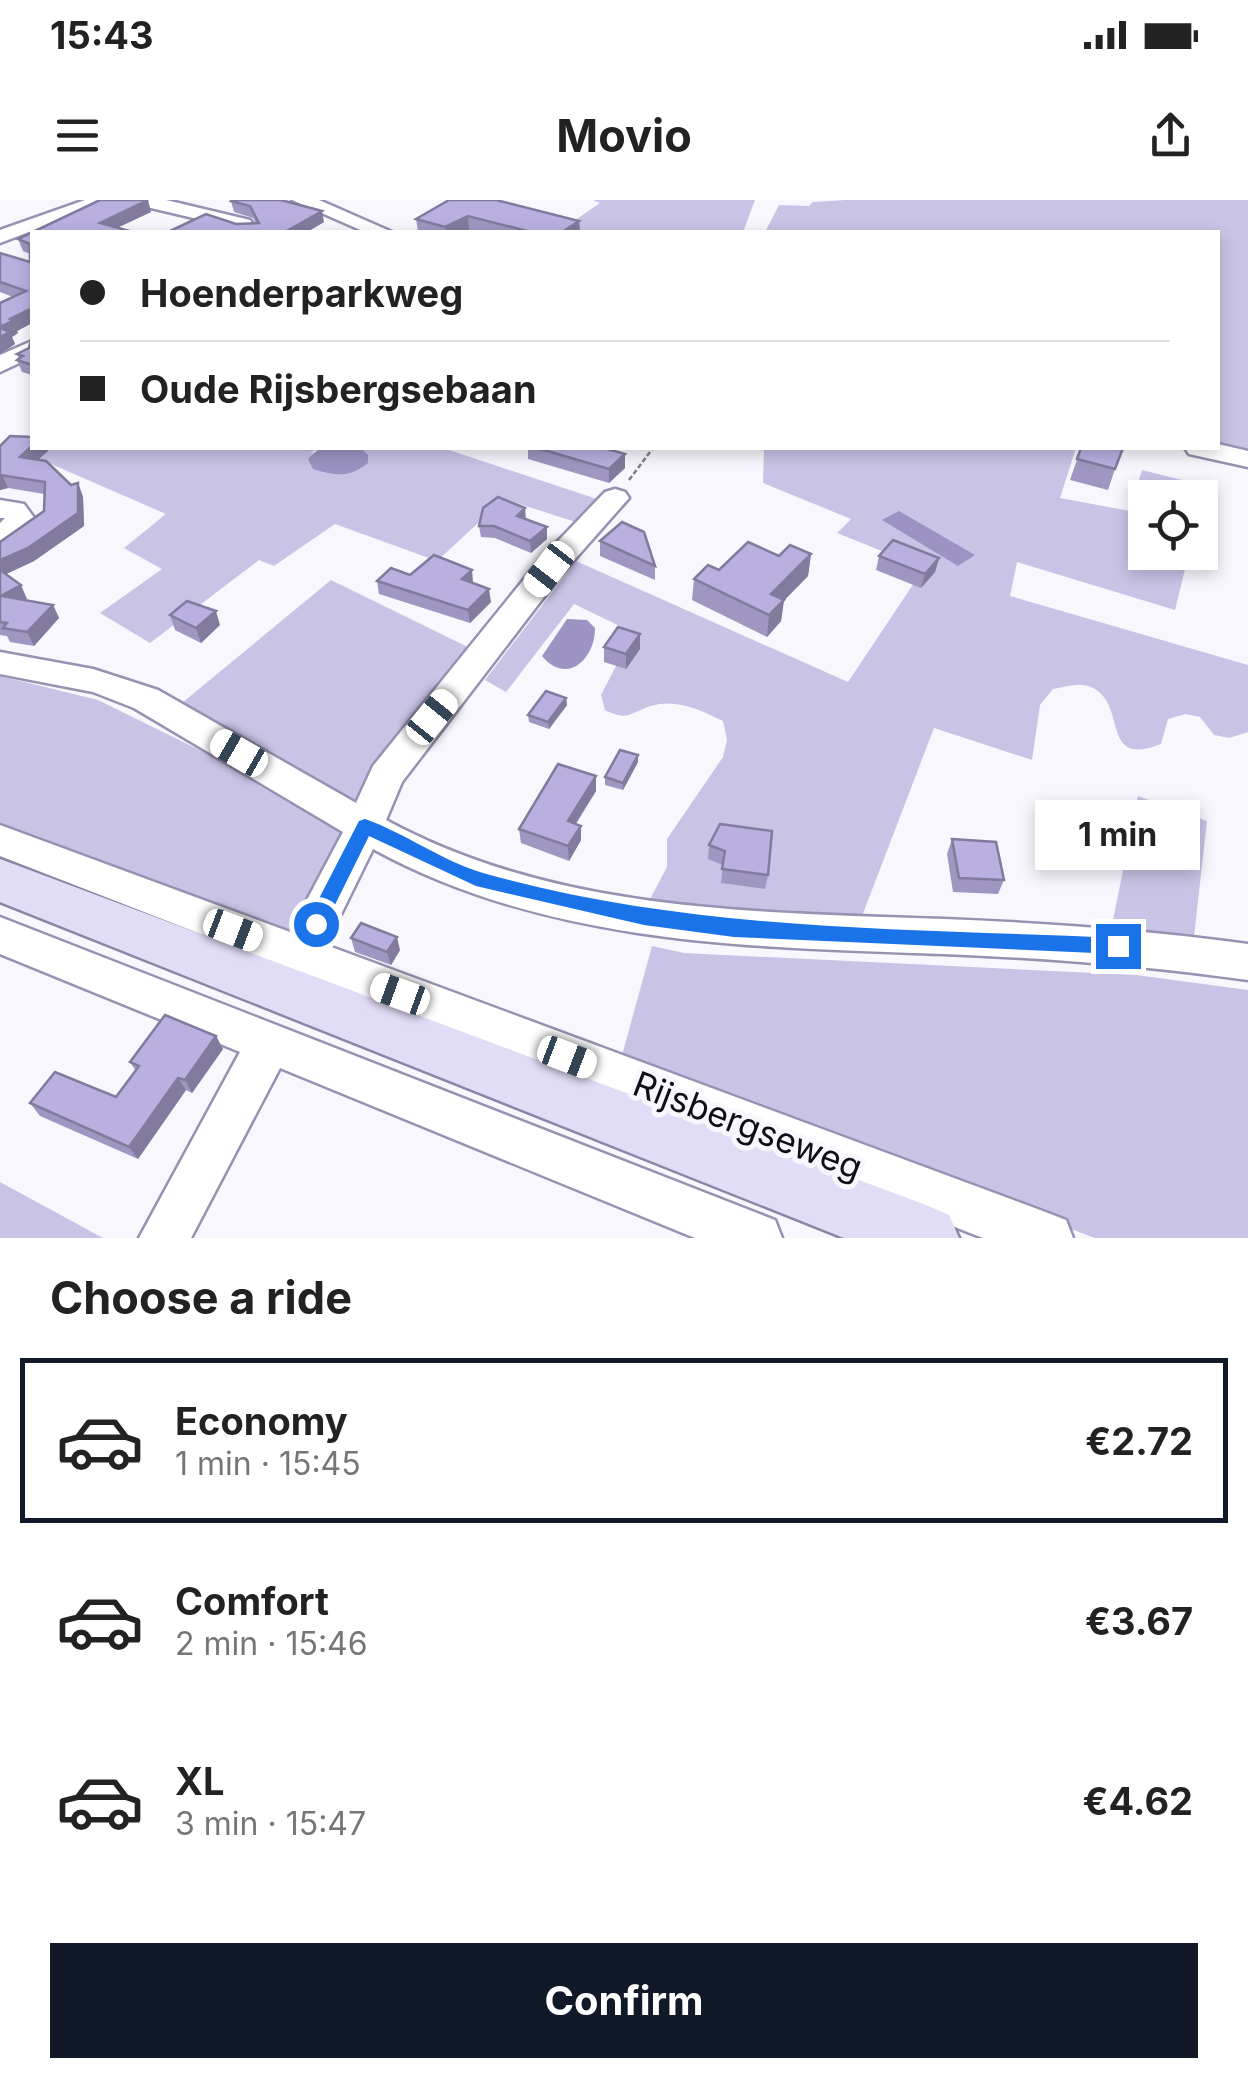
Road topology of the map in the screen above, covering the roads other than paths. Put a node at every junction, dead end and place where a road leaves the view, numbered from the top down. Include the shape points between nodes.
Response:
1 (104, 200) edge
2 (141, 200) edge
3 (302, 200) edge
4 (248, 230) edge
5 (377, 230) edge
6 (0, 236) edge
7 (30, 349) edge
8 (0, 365) edge
9 (1207, 450) edge
10 (1248, 459) edge
11 (616, 498) road end
12 (0, 509) edge
13 (0, 540) edge
14 (0, 662) edge
15 (365, 826) junction
16 (0, 840) edge
17 (0, 880) edge
18 (0, 935) edge
19 (299, 956) junction
20 (1248, 962) edge
21 (270, 1042) junction
22 (164, 1238) edge
23 (757, 1238) edge
24 (926, 1238) edge
25 (1048, 1238) edge

1 - 6 street
2 - 4 street
3 - 5 street
7 - 8 street
9 - 10 street
11 - 15 street via 549,569 386,776
12 - 13 street via 14,510 21,519
14 - 15 street via 144,698
15 - 19 street
15 - 20 street via 476,878 644,917 734,929 1155,948
16 - 19 street, Rijsbergseweg
17 - 24 main road, Rijsbergseweg
18 - 21 street
19 - 25 street, Rijsbergseweg
21 - 22 street
21 - 23 street

